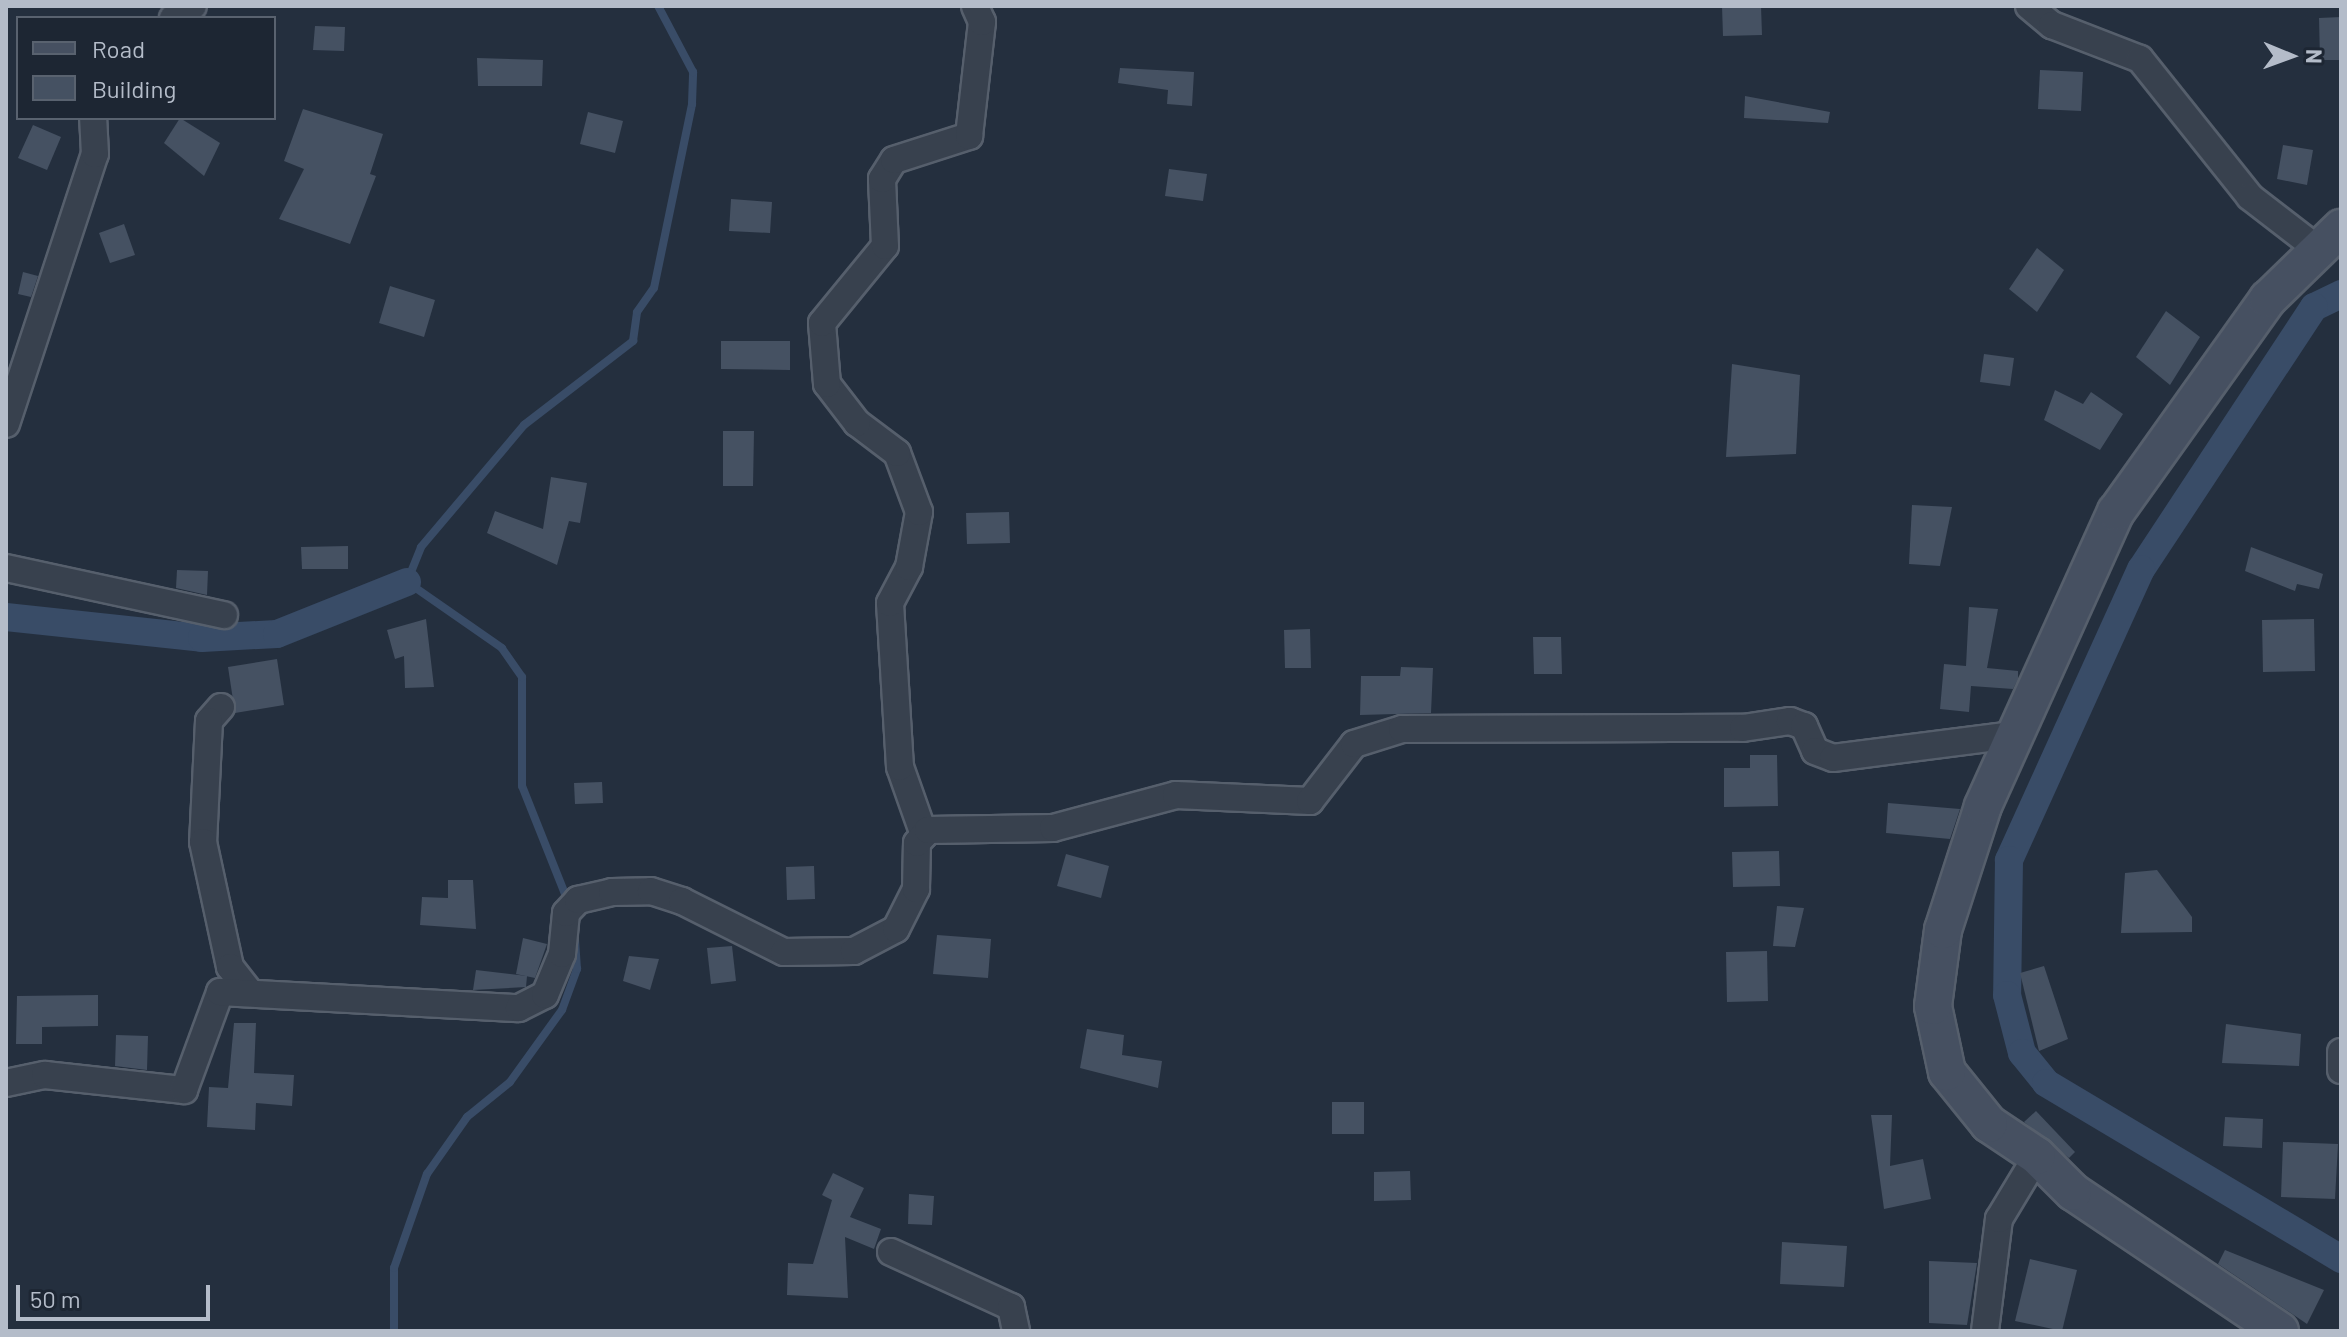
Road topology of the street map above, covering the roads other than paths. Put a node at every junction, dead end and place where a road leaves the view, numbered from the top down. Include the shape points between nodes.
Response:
1 (975, 6) edge
2 (2029, 6) edge
3 (93, 120) edge
4 (2328, 237) edge
5 (6, 424) edge
6 (6, 568) edge
7 (224, 615) dead end
8 (221, 707) dead end
9 (2012, 735) junction
10 (924, 835) junction
11 (247, 989) junction
12 (2341, 1052) edge
13 (2341, 1070) edge
14 (6, 1083) edge
15 (2037, 1156) junction
16 (891, 1252) dead end
17 (1016, 1331) edge
18 (1985, 1331) edge
19 (2280, 1331) edge

1 - 10 street via 982,22 969,136 894,160 882,179 885,246 822,323 827,384 857,423 897,453 919,512 909,567 890,603 900,767
2 - 4 street via 2052,25 2140,59 2250,197
3 - 5 street via 95,154
4 - 9 main road via 2181,414 2116,512
6 - 7 street
8 - 11 street via 209,721 203,842 230,967
9 - 10 street via 1833,758 1815,751 1804,726 1790,721 1743,728 1402,729 1354,744 1310,801 1176,795 1053,828 970,827
9 - 15 main road via 1943,930 1933,1006 1947,1072 1989,1124
10 - 11 street via 916,889 896,929 854,951 784,952 651,891 572,907 562,954 545,995 519,1008
11 - 14 street via 220,992 184,1090 45,1075
12 - 13 street
15 - 18 street via 1999,1219
15 - 19 main road via 2073,1192
16 - 17 street via 1011,1307

